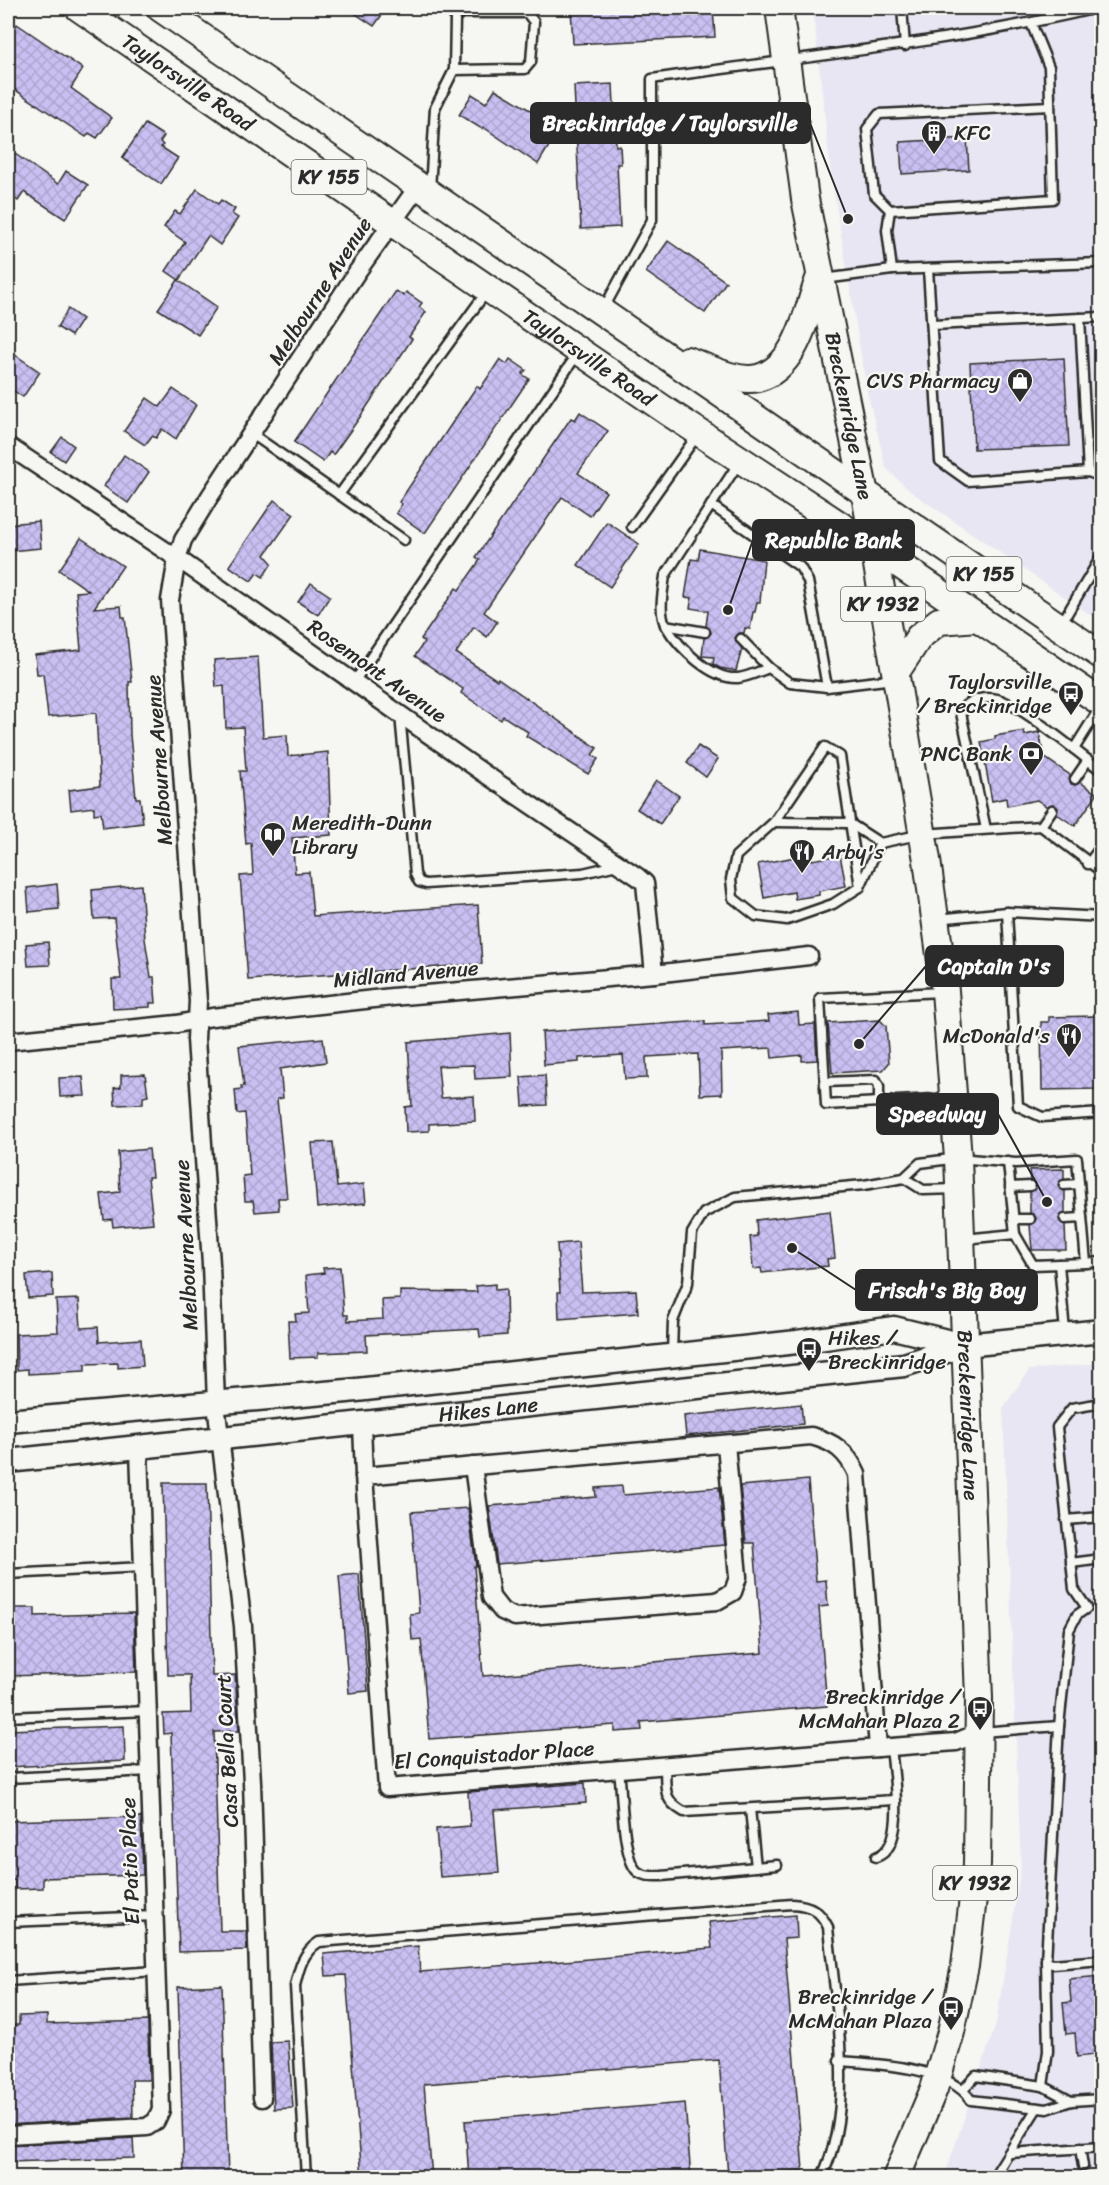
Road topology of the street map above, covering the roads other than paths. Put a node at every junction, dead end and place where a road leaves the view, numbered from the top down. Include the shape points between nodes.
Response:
1 (79, 8) edge
2 (160, 8) edge
3 (778, 8) edge
4 (902, 8) edge
5 (1101, 10) edge
6 (1031, 23) junction
7 (905, 46) junction
8 (786, 59) junction
9 (454, 70) junction
10 (1050, 106) junction
11 (424, 189) junction
12 (890, 210) junction
13 (393, 221) junction
14 (1101, 263) edge
15 (928, 269) junction
16 (892, 270) junction
17 (819, 279) junction
18 (490, 287) junction
19 (602, 311) junction
20 (1101, 317) edge
21 (1080, 318) junction
22 (932, 325) junction
23 (657, 350) junction
24 (580, 351) junction
25 (699, 432) junction
26 (252, 434) junction
27 (8, 446) edge
28 (742, 459) junction
29 (1088, 472) junction
30 (1101, 477) edge
31 (865, 494) junction
32 (339, 495) junction
33 (711, 505) junction
34 (632, 527) dead end
35 (404, 540) dead end
36 (872, 546) junction
37 (1101, 555) edge
38 (177, 558) junction
39 (978, 618) junction
40 (665, 625) junction
41 (1060, 627) junction
42 (705, 632) dead end
43 (741, 639) dead end
44 (1101, 657) edge
45 (769, 668) junction
46 (897, 675) junction
47 (354, 682) junction
48 (827, 687) junction
49 (1101, 704) edge
50 (400, 715) junction
51 (1074, 748) junction
52 (1088, 760) junction
53 (1101, 771) edge
54 (1075, 779) dead end
55 (1052, 810) dead end
56 (774, 822) junction
57 (849, 823) junction
58 (1041, 826) junction
59 (986, 830) junction
60 (923, 834) junction
61 (880, 843) junction
62 (1101, 845) edge
63 (620, 864) junction
64 (1088, 864) junction
65 (1101, 872) edge
66 (860, 887) junction
67 (1007, 912) junction
68 (1101, 917) edge
69 (936, 920) junction
70 (809, 956) dead end
71 (654, 974) junction
72 (945, 991) junction
73 (196, 1021) junction
74 (8, 1041) edge
75 (825, 1082) junction
76 (954, 1098) junction
77 (879, 1102) junction
78 (1101, 1113) edge
79 (958, 1158) junction
80 (1008, 1162) junction
81 (904, 1178) junction
82 (1079, 1184) junction
83 (1064, 1185) dead end
84 (1030, 1186) dead end
85 (1011, 1187) junction
86 (959, 1189) junction
87 (1013, 1218) junction
88 (1065, 1218) dead end
89 (1082, 1218) junction
90 (1030, 1219) dead end
91 (1015, 1234) junction
92 (961, 1240) junction
93 (1101, 1262) edge
94 (1086, 1263) junction
95 (1059, 1264) junction
96 (1101, 1331) edge
97 (1065, 1335) junction
98 (965, 1345) junction
99 (672, 1355) junction
100 (1101, 1403) edge
101 (216, 1404) junction
102 (8, 1421) edge
103 (362, 1425) junction
104 (221, 1440) junction
105 (726, 1444) junction
106 (139, 1449) junction
107 (8, 1461) edge
108 (473, 1466) junction
109 (364, 1476) junction
110 (1101, 1517) edge
111 (1066, 1520) junction
112 (1101, 1559) edge
113 (1071, 1563) junction
114 (143, 1567) junction
115 (8, 1574) edge
116 (148, 1711) junction
117 (8, 1717) edge
118 (1059, 1726) junction
119 (980, 1732) junction
120 (884, 1748) junction
121 (665, 1766) junction
122 (620, 1769) junction
123 (150, 1771) junction
124 (8, 1778) edge
125 (895, 1800) junction
126 (750, 1809) junction
127 (876, 1857) dead end
128 (777, 1865) dead end
129 (756, 1867) junction
130 (154, 1916) junction
131 (8, 1922) edge
132 (1101, 1960) edge
133 (1046, 1961) junction
134 (156, 1971) junction
135 (8, 1981) edge
136 (839, 2061) junction
137 (938, 2078) junction
138 (1043, 2086) junction
139 (964, 2089) junction
140 (262, 2098) dead end
141 (1101, 2099) edge
142 (1071, 2101) junction
143 (1037, 2108) junction
144 (8, 2135) edge
145 (1101, 2147) edge
146 (1080, 2148) junction
147 (1009, 2153) junction
148 (1083, 2166) dead end
149 (306, 2178) edge
150 (821, 2178) edge
151 (896, 2178) edge
152 (993, 2178) edge

1 - 13 main road, Taylorsville Road / KY 155
2 - 11 main road, KY 155
3 - 8 main road, Breckenridge Lane / KY 1932
4 - 7 lane
5 - 6 lane
6 - 7 lane
6 - 10 lane via 1049,67
7 - 8 lane
8 - 17 main road, Breckenridge Lane / KY 1932
8 - 19 lane via 652,78 652,220
9 - 9 lane via 455,18 462,12 527,13 534,22 531,62 525,69
9 - 11 lane via 435,108
10 - 12 lane via 1053,199
10 - 12 lane via 879,114 867,129 874,194
11 - 13 street, Melbourne Avenue
11 - 19 main road, KY 155
12 - 16 lane via 887,230
13 - 18 main road, Taylorsville Road / KY 155
13 - 26 street, Melbourne Avenue
14 - 15 lane
15 - 16 lane
15 - 22 lane
16 - 17 lane
17 - 23 main road via 792,349 776,369 757,378 734,376
17 - 31 main road, Breckenridge Lane / KY 1932
18 - 24 main road, Taylorsville Road / KY 155
18 - 32 lane
19 - 23 main road, KY 155
20 - 21 lane
21 - 22 lane
21 - 29 lane
22 - 29 lane via 940,462 968,482
23 - 31 main road, KY 155
24 - 25 main road, Taylorsville Road / KY 155
24 - 47 lane
25 - 28 main road, Taylorsville Road / KY 155
25 - 34 lane
26 - 32 lane
26 - 38 street, Melbourne Avenue via 183,540
27 - 38 street, Rosemont Avenue
28 - 33 lane
28 - 36 main road, Taylorsville Road / KY 155
29 - 30 lane
31 - 36 main road, Breckenridge Lane / KY 1932
31 - 41 main road, KY 155
32 - 35 lane
33 - 40 lane via 665,576
33 - 48 lane via 800,567 808,581
36 - 39 main road, Taylorsville Road / KY 155
36 - 46 main road, Breckenridge Lane / KY 1932
37 - 41 lane
38 - 47 street, Rosemont Avenue
38 - 73 street, Melbourne Avenue via 170,600 198,1001
39 - 46 main road via 939,621 919,637
39 - 49 main road, Taylorsville Road / KY 155
40 - 42 lane
40 - 45 lane via 714,674 738,678
41 - 44 main road, KY 155
43 - 45 lane
45 - 48 lane via 790,683
46 - 48 lane
46 - 60 main road, Breckenridge Lane / KY 1932
47 - 50 street, Rosemont Avenue
49 - 51 lane
50 - 63 street, Rosemont Avenue
50 - 63 lane via 415,874 419,882 583,873
51 - 52 lane
51 - 59 lane via 996,699 963,706 961,713
52 - 53 lane
52 - 54 lane
55 - 58 lane
56 - 57 lane
56 - 57 lane via 825,747 840,756
56 - 66 lane via 736,856 733,898 756,916 787,920 833,904
57 - 61 lane
57 - 66 lane
58 - 59 lane
58 - 64 lane
59 - 60 lane
60 - 61 lane
60 - 69 main road, Breckenridge Lane / KY 1932
61 - 66 lane
62 - 64 lane
63 - 71 street, Rosemont Avenue via 645,883
64 - 65 lane
67 - 68 lane
67 - 69 lane
67 - 78 lane via 1018,1106 1042,1117
69 - 72 main road, Breckenridge Lane / KY 1932
70 - 71 street, Midland Avenue
71 - 73 street, Midland Avenue via 392,996
72 - 75 lane via 820,998
72 - 76 main road, Breckenridge Lane / KY 1932
73 - 74 street, Midland Avenue
73 - 101 street, Melbourne Avenue
75 - 77 lane via 876,1080
75 - 77 lane via 826,1105
76 - 77 lane
76 - 79 main road, Breckenridge Lane / KY 1932
79 - 80 lane
79 - 81 lane via 920,1162
79 - 86 main road, Breckenridge Lane / KY 1932
80 - 82 lane via 1077,1159
80 - 85 lane
81 - 86 lane via 923,1190
81 - 99 lane via 744,1196 704,1213 692,1233 688,1283 673,1322
82 - 83 lane
82 - 89 lane
84 - 85 lane
85 - 87 lane
86 - 92 main road, Breckenridge Lane / KY 1932
87 - 90 lane
87 - 91 lane
88 - 89 lane
89 - 94 lane
91 - 92 lane
91 - 95 lane via 1033,1265
92 - 98 main road, Breckenridge Lane / KY 1932
93 - 94 lane
94 - 95 lane
95 - 97 lane
96 - 97 main road, Hikes Lane
97 - 98 main road, Hikes Lane
98 - 99 main road, Hikes Lane via 894,1328
98 - 103 main road, Hikes Lane via 903,1365
98 - 119 main road, Breckenridge Lane / KY 1932
99 - 101 main road, Hikes Lane
100 - 111 lane via 1072,1408 1057,1427
101 - 102 main road, Hikes Lane
101 - 104 street, Casa Bella Court
103 - 104 main road, Hikes Lane
103 - 109 street, El Conquistador Place
104 - 106 main road, Hikes Lane
104 - 140 street, Casa Bella Court via 243,1637 252,1782
105 - 108 street
105 - 108 street via 738,1577 733,1592 717,1601 516,1617 502,1611 491,1597
105 - 120 street via 811,1436 840,1448 850,1460 859,1488
106 - 107 main road, Hikes Lane
106 - 114 street, El Patio Place
108 - 109 street
109 - 122 street, El Conquistador Place via 387,1788
110 - 111 lane
111 - 113 lane
112 - 113 lane
113 - 118 lane via 1074,1589 1088,1608 1077,1615 1069,1630
114 - 115 lane
114 - 116 street, El Patio Place
116 - 117 lane
116 - 123 street, El Patio Place
118 - 119 lane
118 - 133 lane
119 - 120 street, El Conquistador Place via 956,1743
119 - 137 main road, Breckenridge Lane / KY 1932 via 979,1824 965,1966
120 - 121 street, El Conquistador Place
120 - 125 lane
121 - 122 street, El Conquistador Place
121 - 126 lane via 666,1795 671,1805 684,1812
122 - 129 lane via 628,1855 638,1872 662,1876
123 - 124 lane
123 - 130 street, El Patio Place
125 - 126 lane
125 - 127 lane via 897,1830 889,1849
126 - 129 lane
128 - 129 lane
130 - 131 lane
130 - 134 street, El Patio Place
132 - 133 lane via 1052,1964
133 - 138 lane via 1048,2051
134 - 135 lane
134 - 144 street, El Patio Place via 160,2110 156,2121 147,2127
136 - 137 lane via 901,2066
136 - 149 lane via 828,1927 809,1905 319,1942 310,1947 299,1965 295,1986
136 - 150 lane via 841,2105 832,2156
137 - 139 lane
137 - 151 main road, Breckenridge Lane / KY 1932
138 - 139 lane via 976,2076
138 - 142 lane
139 - 143 lane via 971,2100
141 - 142 lane
142 - 143 lane
143 - 147 lane
145 - 146 lane
146 - 147 lane
146 - 148 lane
147 - 152 lane

